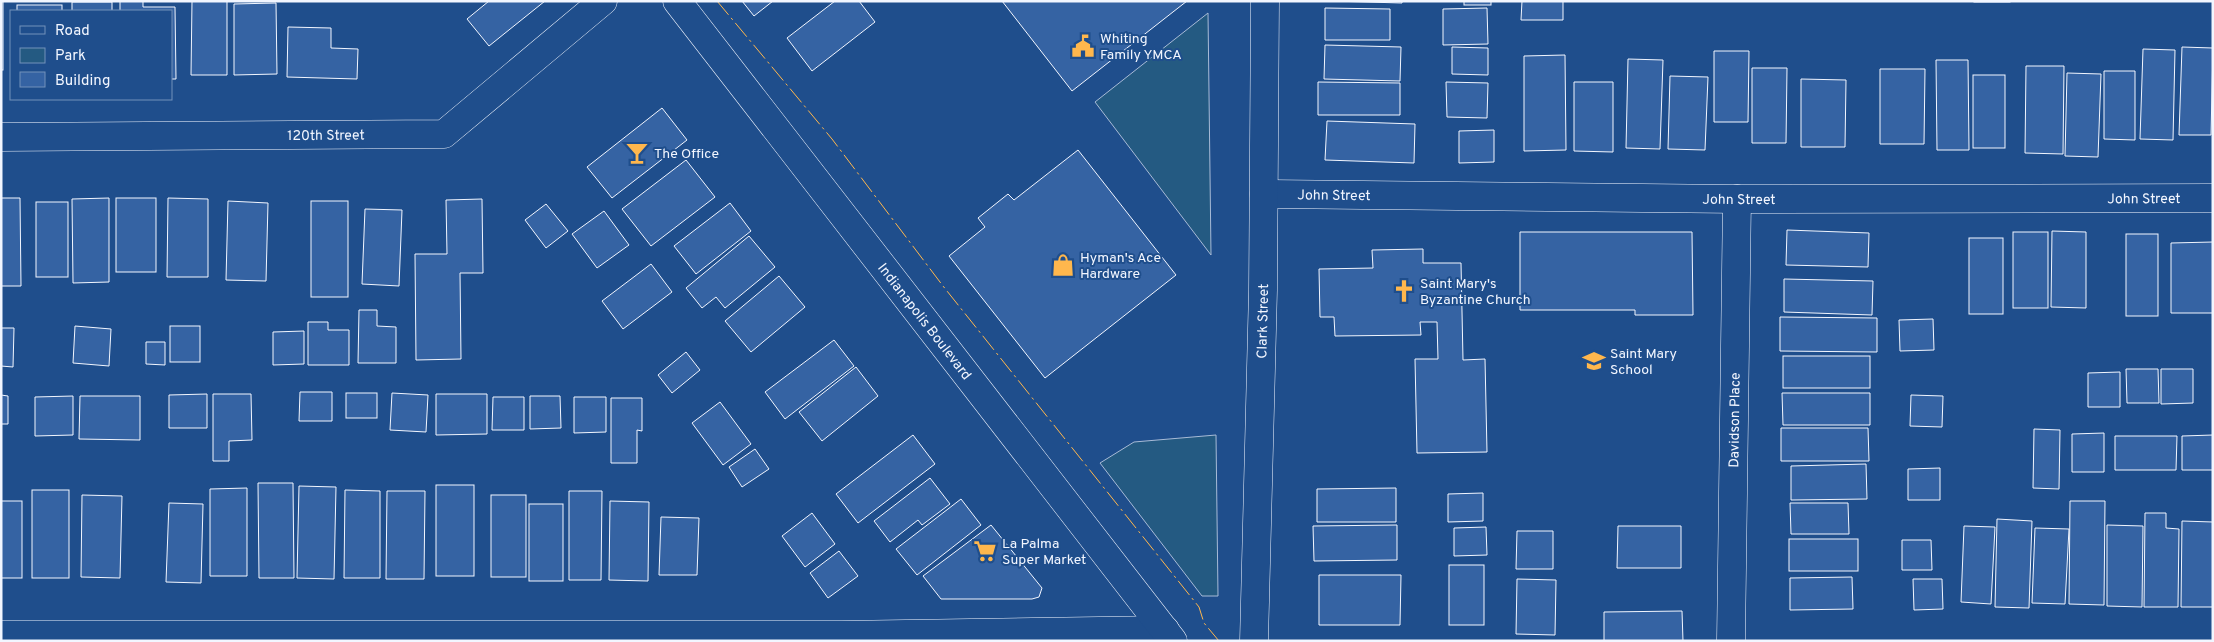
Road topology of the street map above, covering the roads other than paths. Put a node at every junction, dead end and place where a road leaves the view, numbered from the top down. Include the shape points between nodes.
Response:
1 (603, 1) edge
2 (677, 1) edge
3 (1265, 1) edge
4 (1, 137) edge
5 (1264, 194) junction
6 (2213, 198) edge
7 (1737, 199) junction
8 (1, 635) edge
9 (1169, 636) edge
10 (562, 638) edge
11 (1254, 641) edge
12 (1731, 641) edge

1 - 4 street, 120th Street via 444,134
2 - 9 street, Indianapolis Boulevard
3 - 5 street, Clark Street
5 - 7 street, John Street
5 - 11 street, Clark Street
6 - 7 street, John Street
7 - 12 street, Davidson Place
8 - 10 street
9 - 10 street

